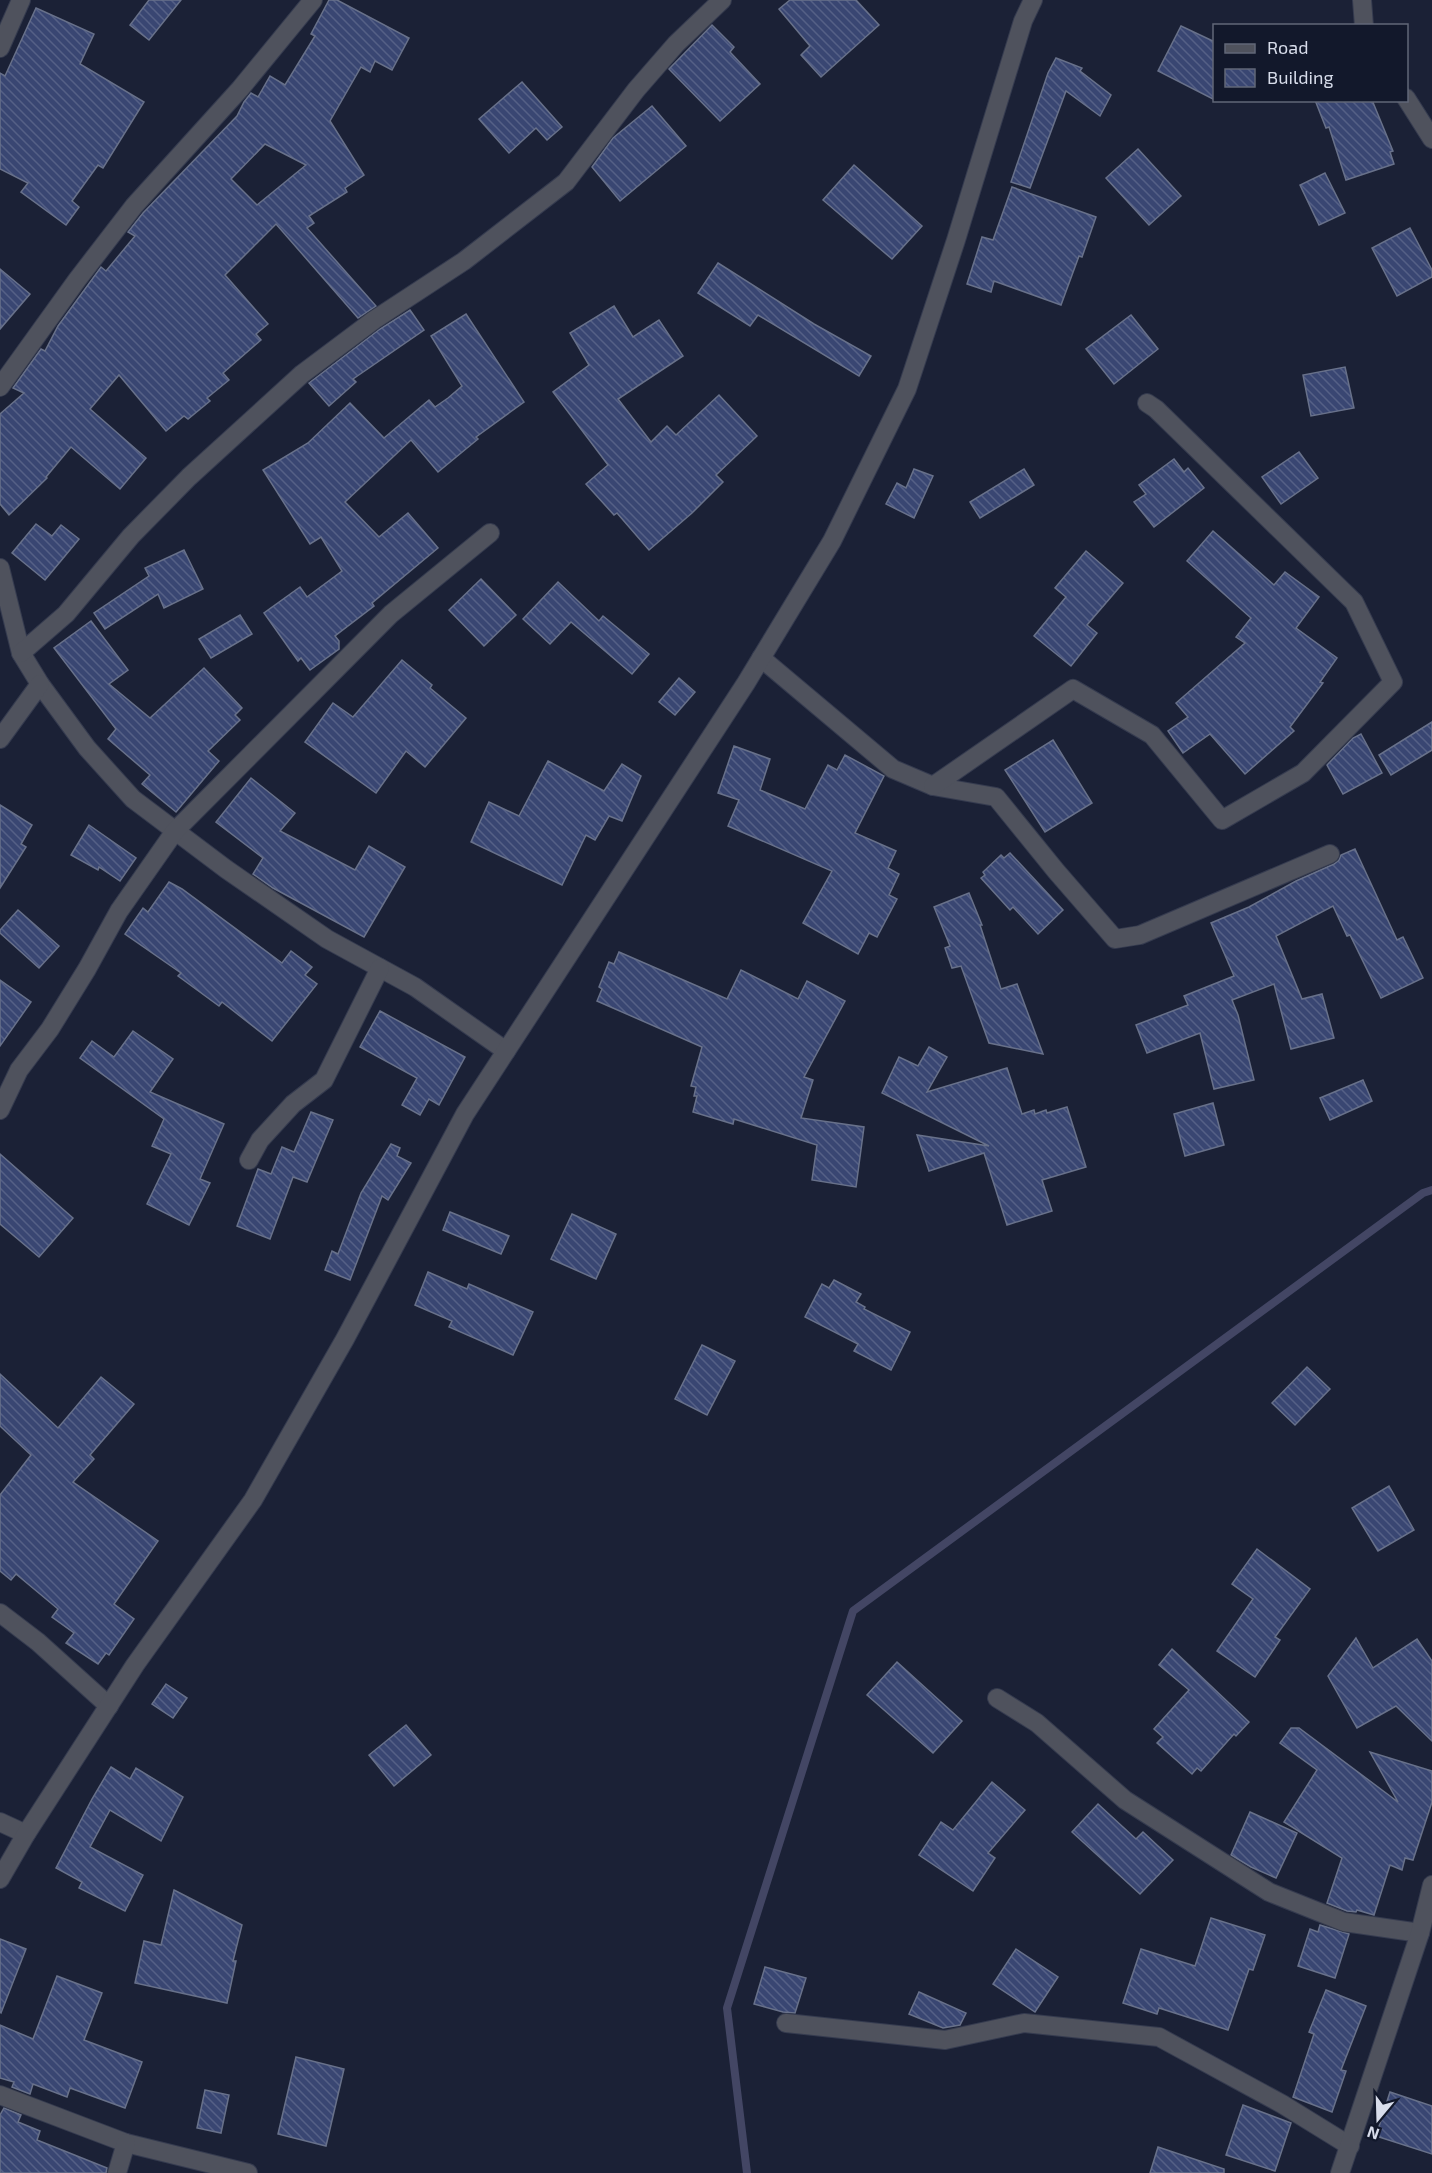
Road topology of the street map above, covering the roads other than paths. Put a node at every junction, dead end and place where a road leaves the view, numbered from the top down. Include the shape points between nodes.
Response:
1 (21, 0) edge
2 (313, 0) edge
3 (722, 0) edge
4 (1033, 0) edge
5 (1362, 0) edge
6 (1364, 24) edge
7 (0, 48) edge
8 (1408, 100) edge
9 (1432, 139) edge
10 (0, 387) edge
11 (1147, 403) dead end
12 (490, 533) dead end
13 (0, 568) edge
14 (21, 653) junction
15 (761, 658) junction
16 (40, 684) junction
17 (0, 739) edge
18 (933, 786) junction
19 (175, 831) junction
20 (1330, 854) dead end
21 (380, 968) junction
22 (506, 1051) junction
23 (0, 1110) edge
24 (249, 1160) dead end
25 (0, 1613) edge
26 (997, 1698) dead end
27 (109, 1706) junction
28 (0, 1822) edge
29 (26, 1834) junction
30 (0, 1879) edge
31 (1432, 1885) edge
32 (1420, 1933) junction
33 (786, 2023) dead end
34 (0, 2095) edge
35 (126, 2143) junction
36 (1350, 2146) junction
37 (117, 2173) edge
38 (248, 2173) edge
39 (1340, 2173) edge

1 - 7 street
2 - 10 street via 234,97 134,206
3 - 14 street via 636,90 566,182 464,261 374,320 303,374 189,477 131,536 66,614
4 - 15 street via 1023,21 907,389 832,541
5 - 6 street
8 - 9 street
11 - 18 street via 1354,602 1393,682 1303,773 1222,820 1152,735 1073,689
12 - 19 street via 391,614
13 - 14 street
14 - 16 street
15 - 18 street via 893,769
15 - 22 street
16 - 17 street
16 - 19 street via 87,748 133,799
18 - 20 street via 996,797 1115,939 1140,936
19 - 21 street via 327,939
19 - 23 street via 119,911 50,1029 19,1070
21 - 22 street via 415,987
21 - 24 street via 324,1080 293,1104 260,1140
22 - 27 street via 465,1114 345,1339 253,1500
25 - 27 street
26 - 32 street via 1037,1724 1125,1800 1269,1892 1344,1922
27 - 29 street
28 - 29 street
29 - 30 street
31 - 32 street
32 - 36 street
33 - 36 street via 945,2040 1024,2023 1159,2037 1282,2103
34 - 35 street
35 - 37 street
35 - 38 street
36 - 39 street

